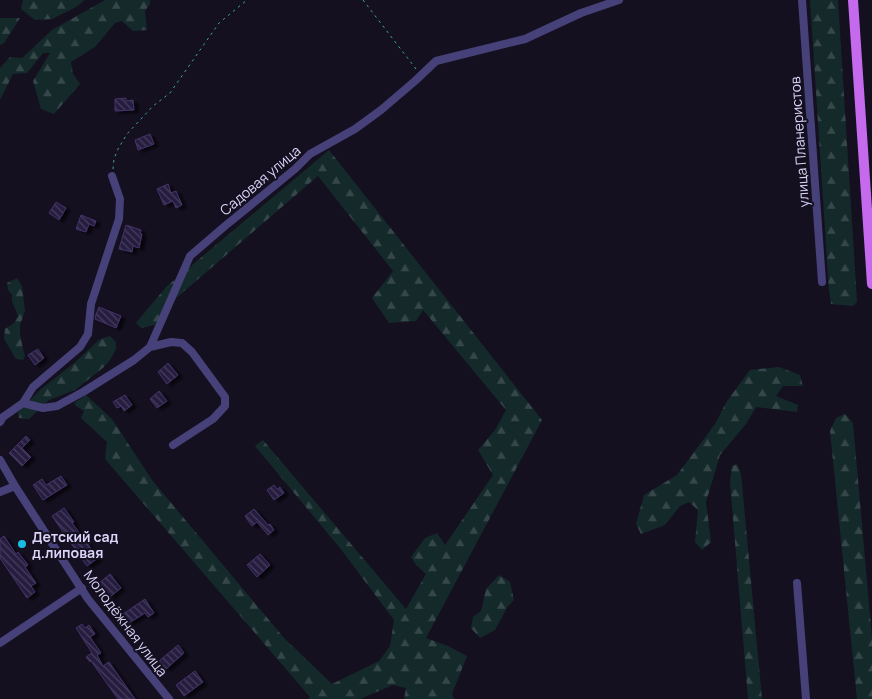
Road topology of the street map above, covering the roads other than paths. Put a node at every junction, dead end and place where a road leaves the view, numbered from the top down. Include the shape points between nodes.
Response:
1 (620, 0) edge
2 (802, 0) edge
3 (853, 0) edge
4 (112, 176) road end
5 (822, 282) dead end
6 (872, 284) edge
7 (150, 347) junction
8 (23, 403) junction
9 (0, 422) edge
10 (172, 445) dead end
11 (0, 460) edge
12 (15, 486) junction
13 (0, 492) edge
14 (798, 583) dead end
15 (82, 588) junction
16 (0, 643) edge
17 (169, 699) edge
18 (806, 699) edge

1 - 7 street, Садовая улица via 582,12 525,39 436,61 375,115 310,154 190,256
2 - 5 street, улица Планеристов
3 - 6 main road
4 - 8 street via 120,199 119,219 91,304 88,334 80,347 33,387
7 - 8 street, Садовая улица via 57,406 43,408
7 - 10 street via 182,343 225,396 225,406 213,419
8 - 9 street
11 - 12 street, Молодёжная улица
12 - 13 street
12 - 15 street, Молодёжная улица
14 - 18 street
15 - 16 street
15 - 17 street, Молодёжная улица

